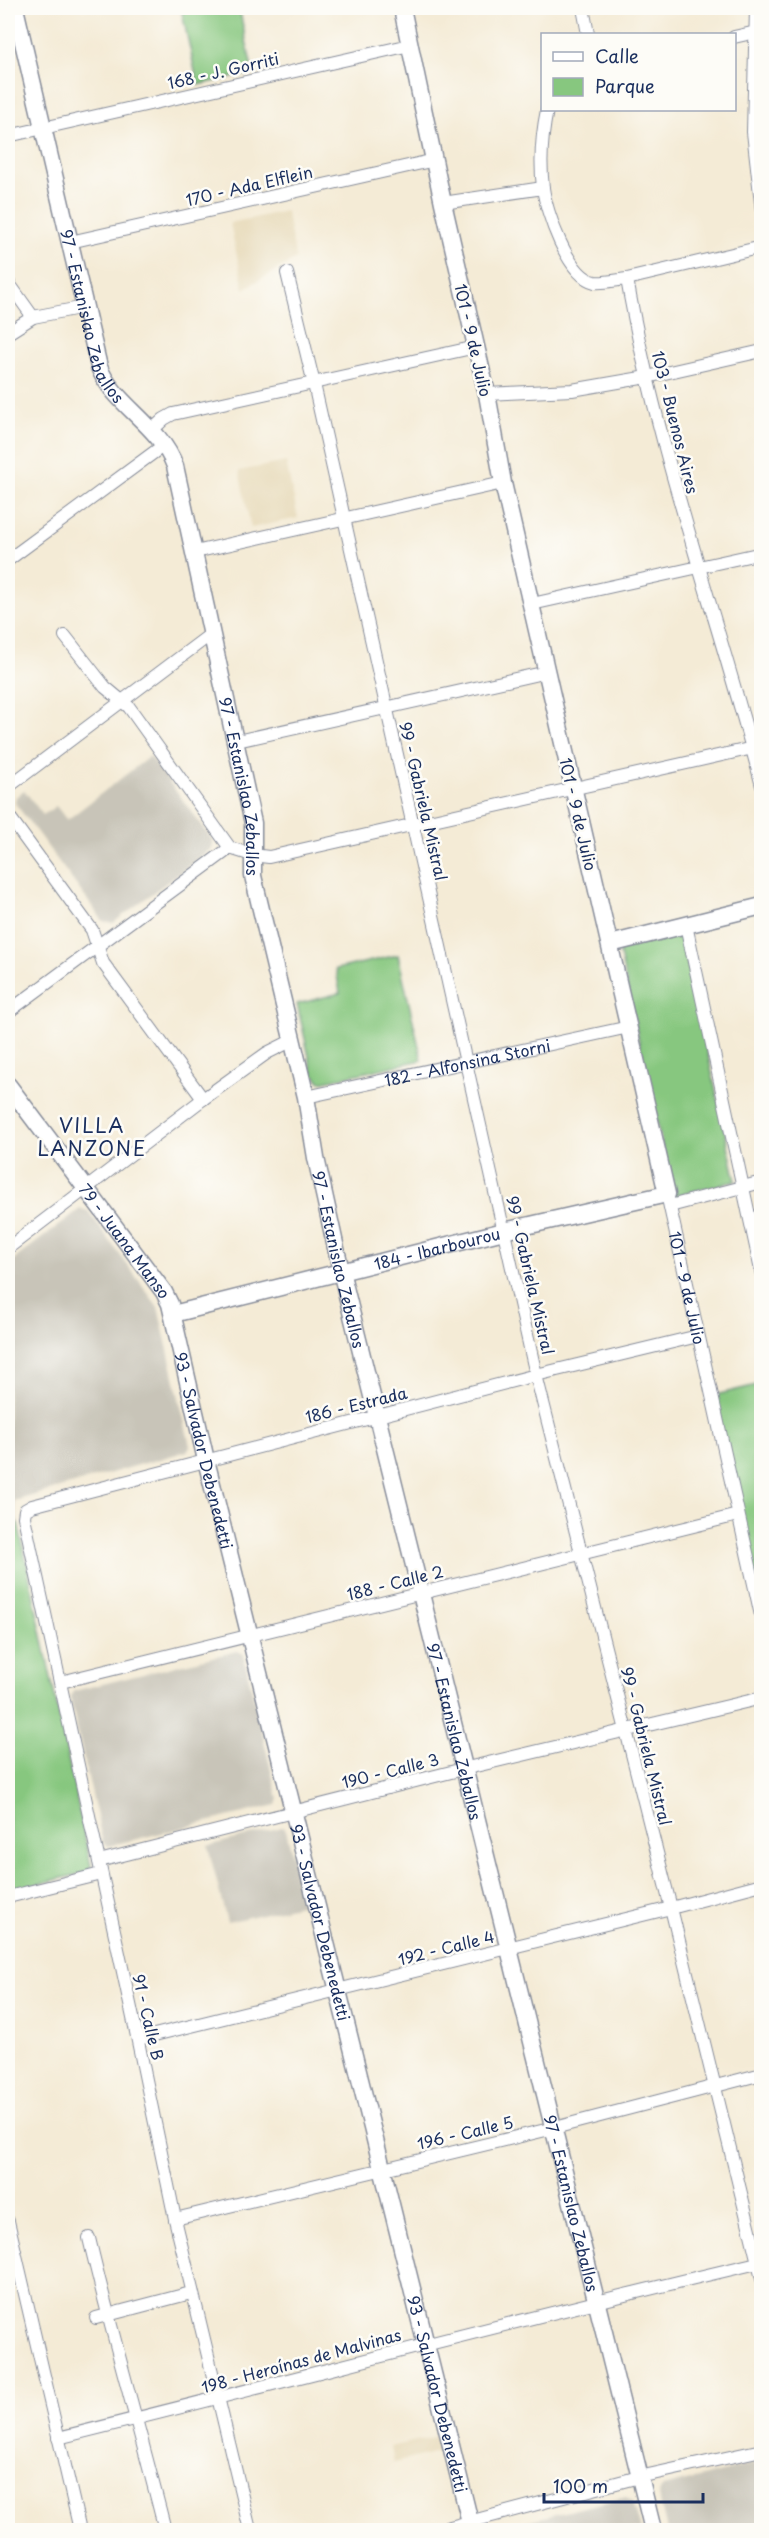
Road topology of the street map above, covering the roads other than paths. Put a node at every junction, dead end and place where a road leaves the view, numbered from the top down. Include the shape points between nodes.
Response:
1 (16, 8) edge
2 (402, 8) edge
3 (583, 8) edge
4 (756, 8) edge
5 (756, 32) junction
6 (588, 33) edge
7 (736, 37) edge
8 (410, 45) junction
9 (547, 111) edge
10 (44, 127) junction
11 (8, 136) edge
12 (758, 147) edge
13 (435, 160) junction
14 (543, 188) junction
15 (443, 203) junction
16 (762, 212) edge
17 (70, 242) junction
18 (762, 247) edge
19 (287, 273) dead end
20 (627, 279) junction
21 (8, 282) edge
22 (85, 307) junction
23 (33, 317) junction
24 (8, 333) edge
25 (476, 347) junction
26 (762, 351) edge
27 (647, 376) junction
28 (314, 384) junction
29 (487, 394) junction
30 (152, 430) junction
31 (164, 445) junction
32 (503, 483) junction
33 (343, 520) junction
34 (195, 552) junction
35 (762, 553) edge
36 (8, 560) edge
37 (697, 567) junction
38 (532, 604) junction
39 (211, 634) junction
40 (65, 636) dead end
41 (547, 672) junction
42 (122, 702) junction
43 (386, 707) junction
44 (237, 741) junction
45 (757, 747) edge
46 (762, 786) edge
47 (8, 787) edge
48 (572, 789) junction
49 (8, 815) edge
50 (413, 824) junction
51 (230, 848) junction
52 (252, 855) junction
53 (762, 906) edge
54 (686, 925) junction
55 (610, 944) junction
56 (98, 946) junction
57 (8, 1012) edge
58 (629, 1027) junction
59 (291, 1041) junction
60 (466, 1063) junction
61 (8, 1085) edge
62 (306, 1097) junction
63 (203, 1099) junction
64 (762, 1182) edge
65 (742, 1187) junction
66 (85, 1189) junction
67 (669, 1200) junction
68 (504, 1231) junction
69 (8, 1248) edge
70 (341, 1271) junction
71 (762, 1275) edge
72 (173, 1314) junction
73 (698, 1336) junction
74 (536, 1375) junction
75 (378, 1415) junction
76 (206, 1460) junction
77 (25, 1510) joint
78 (738, 1515) junction
79 (581, 1554) junction
80 (421, 1593) junction
81 (762, 1620) edge
82 (250, 1635) junction
83 (61, 1683) junction
84 (762, 1698) edge
85 (627, 1731) junction
86 (463, 1769) junction
87 (294, 1811) junction
88 (99, 1861) junction
89 (101, 1874) junction
90 (762, 1884) edge
91 (8, 1897) edge
92 (671, 1908) junction
93 (508, 1949) junction
94 (338, 1990) junction
95 (138, 2039) junction
96 (762, 2074) edge
97 (716, 2086) junction
98 (554, 2128) junction
99 (383, 2168) junction
100 (175, 2219) junction
101 (8, 2221) edge
102 (89, 2238) dead end
103 (760, 2263) edge
104 (762, 2279) edge
105 (192, 2293) junction
106 (596, 2303) junction
107 (102, 2316) junction
108 (426, 2344) junction
109 (218, 2399) junction
110 (138, 2418) junction
111 (58, 2438) junction
112 (762, 2450) edge
113 (639, 2477) junction
114 (471, 2527) edge
115 (80, 2530) edge
116 (165, 2530) edge
117 (250, 2530) edge
118 (439, 2530) edge
119 (653, 2530) edge

1 - 10 street, 97 - Estanislao Zeballos
2 - 8 street, 101 - 9 de Julio
3 - 6 street
4 - 5 street
5 - 7 street
5 - 12 street
8 - 10 street, 168 - J. Gorriti
8 - 13 street, 101 - 9 de Julio
9 - 14 street
10 - 11 street, 168 - J. Gorriti
10 - 17 street, 97 - Estanislao Zeballos
12 - 16 street
13 - 15 street, 101 - 9 de Julio
13 - 17 street, 170 - Ada Elflein
14 - 15 street
14 - 20 street via 572,265 595,282
15 - 25 street, 101 - 9 de Julio
17 - 22 street, 97 - Estanislao Zeballos
18 - 20 street
19 - 28 street, 99 - Gabriela Mistral
20 - 27 street, 103 - Buenos Aires
21 - 23 street
22 - 23 street
22 - 30 street, 97 - Estanislao Zeballos via 102,376
23 - 24 street
25 - 28 street
25 - 29 street, 101 - 9 de Julio
26 - 27 street
27 - 29 street via 558,392
27 - 37 street, 103 - Buenos Aires
28 - 30 street via 173,414
28 - 33 street, 99 - Gabriela Mistral
29 - 32 street, 101 - 9 de Julio
30 - 31 street, 97 - Estanislao Zeballos
31 - 34 street, 97 - Estanislao Zeballos via 175,466
31 - 36 street
32 - 33 street
32 - 38 street, 101 - 9 de Julio
33 - 34 street
33 - 43 street, 99 - Gabriela Mistral
34 - 39 street, 97 - Estanislao Zeballos
35 - 37 street
37 - 38 street
37 - 45 street, 103 - Buenos Aires
38 - 41 street, 101 - 9 de Julio
39 - 42 street
39 - 44 street, 97 - Estanislao Zeballos
40 - 42 street via 105,687
41 - 43 street
41 - 48 street, 101 - 9 de Julio
42 - 47 street
42 - 51 street
43 - 44 street
43 - 50 street, 99 - Gabriela Mistral
44 - 52 street, 97 - Estanislao Zeballos via 253,823
45 - 46 street, 103 - Buenos Aires
45 - 48 street
48 - 50 street
48 - 55 street, 101 - 9 de Julio
49 - 56 street via 92,930
50 - 52 street via 269,857
50 - 60 street, 99 - Gabriela Mistral
51 - 52 street
51 - 56 street
52 - 59 street, 97 - Estanislao Zeballos via 253,876
53 - 54 street
54 - 55 street
54 - 65 street
55 - 58 street, 101 - 9 de Julio
56 - 57 street
56 - 63 street via 103,963
58 - 60 street, 182 - Alfonsina Storni
58 - 67 street, 101 - 9 de Julio
59 - 62 street, 97 - Estanislao Zeballos
59 - 63 street via 267,1053
60 - 62 street, 182 - Alfonsina Storni
60 - 68 street, 99 - Gabriela Mistral
61 - 66 street, 79 - Juana Manso
62 - 70 street, 97 - Estanislao Zeballos
63 - 66 street
64 - 65 street, 184 - Ibarbourou
65 - 67 street, 184 - Ibarbourou
65 - 71 street
66 - 69 street
66 - 72 street, 79 - Juana Manso via 164,1292
67 - 68 street, 184 - Ibarbourou
67 - 73 street, 101 - 9 de Julio
68 - 70 street, 184 - Ibarbourou
68 - 74 street, 99 - Gabriela Mistral
70 - 72 street, 184 - Ibarbourou
70 - 75 street, 97 - Estanislao Zeballos
72 - 76 street, 93 - Salvador Debenedetti
73 - 74 street, 186 - Estrada
73 - 78 street, 101 - 9 de Julio
74 - 75 street, 186 - Estrada
74 - 79 street, 99 - Gabriela Mistral
75 - 76 street, 186 - Estrada
75 - 80 street, 97 - Estanislao Zeballos
76 - 77 street, 186 - Estrada
76 - 82 street, 93 - Salvador Debenedetti
77 - 83 street, 91 - Calle B
78 - 79 street, 188 - Calle 2
78 - 81 street, 101 - 9 de Julio
79 - 80 street, 188 - Calle 2
79 - 85 street, 99 - Gabriela Mistral
80 - 82 street, 188 - Calle 2
80 - 86 street, 97 - Estanislao Zeballos
82 - 83 street, 188 - Calle 2
82 - 87 street, 93 - Salvador Debenedetti
83 - 88 street, 91 - Calle B
84 - 85 street, 190 - Calle 3
85 - 86 street, 190 - Calle 3
85 - 92 street, 99 - Gabriela Mistral
86 - 87 street, 190 - Calle 3
86 - 93 street, 97 - Estanislao Zeballos
87 - 88 street, 190 - Calle 3
87 - 94 street, 93 - Salvador Debenedetti
88 - 89 street, 91 - Calle B
89 - 91 street
89 - 95 street, 91 - Calle B
90 - 92 street, 192 - Calle 4
92 - 93 street, 192 - Calle 4
92 - 97 street, 99 - Gabriela Mistral
93 - 94 street, 192 - Calle 4
93 - 98 street, 97 - Estanislao Zeballos
94 - 95 street, 192 - Calle 4
94 - 99 street, 93 - Salvador Debenedetti
95 - 100 street, 91 - Calle B
96 - 97 street, 196 - Calle 5
97 - 98 street, 196 - Calle 5
97 - 103 street, 99 - Gabriela Mistral
98 - 99 street, 196 - Calle 5
98 - 106 street, 97 - Estanislao Zeballos
99 - 100 street, 196 - Calle 5
99 - 108 street, 93 - Salvador Debenedetti
100 - 105 street, 91 - Calle B
101 - 111 street
102 - 107 street
103 - 104 street, 99 - Gabriela Mistral
103 - 106 street, 198 - Heroínas de Malvinas
105 - 107 street
105 - 109 street, 91 - Calle B
106 - 108 street, 198 - Heroínas de Malvinas
106 - 113 street, 97 - Estanislao Zeballos
107 - 110 street
108 - 109 street, 198 - Heroínas de Malvinas
108 - 114 street, 93 - Salvador Debenedetti
109 - 110 street, 198 - Heroínas de Malvinas
109 - 117 street, 91 - Calle B
110 - 111 street, 198 - Heroínas de Malvinas
110 - 116 street
111 - 115 street
112 - 113 street
113 - 114 street
113 - 119 street, 97 - Estanislao Zeballos
114 - 118 street

